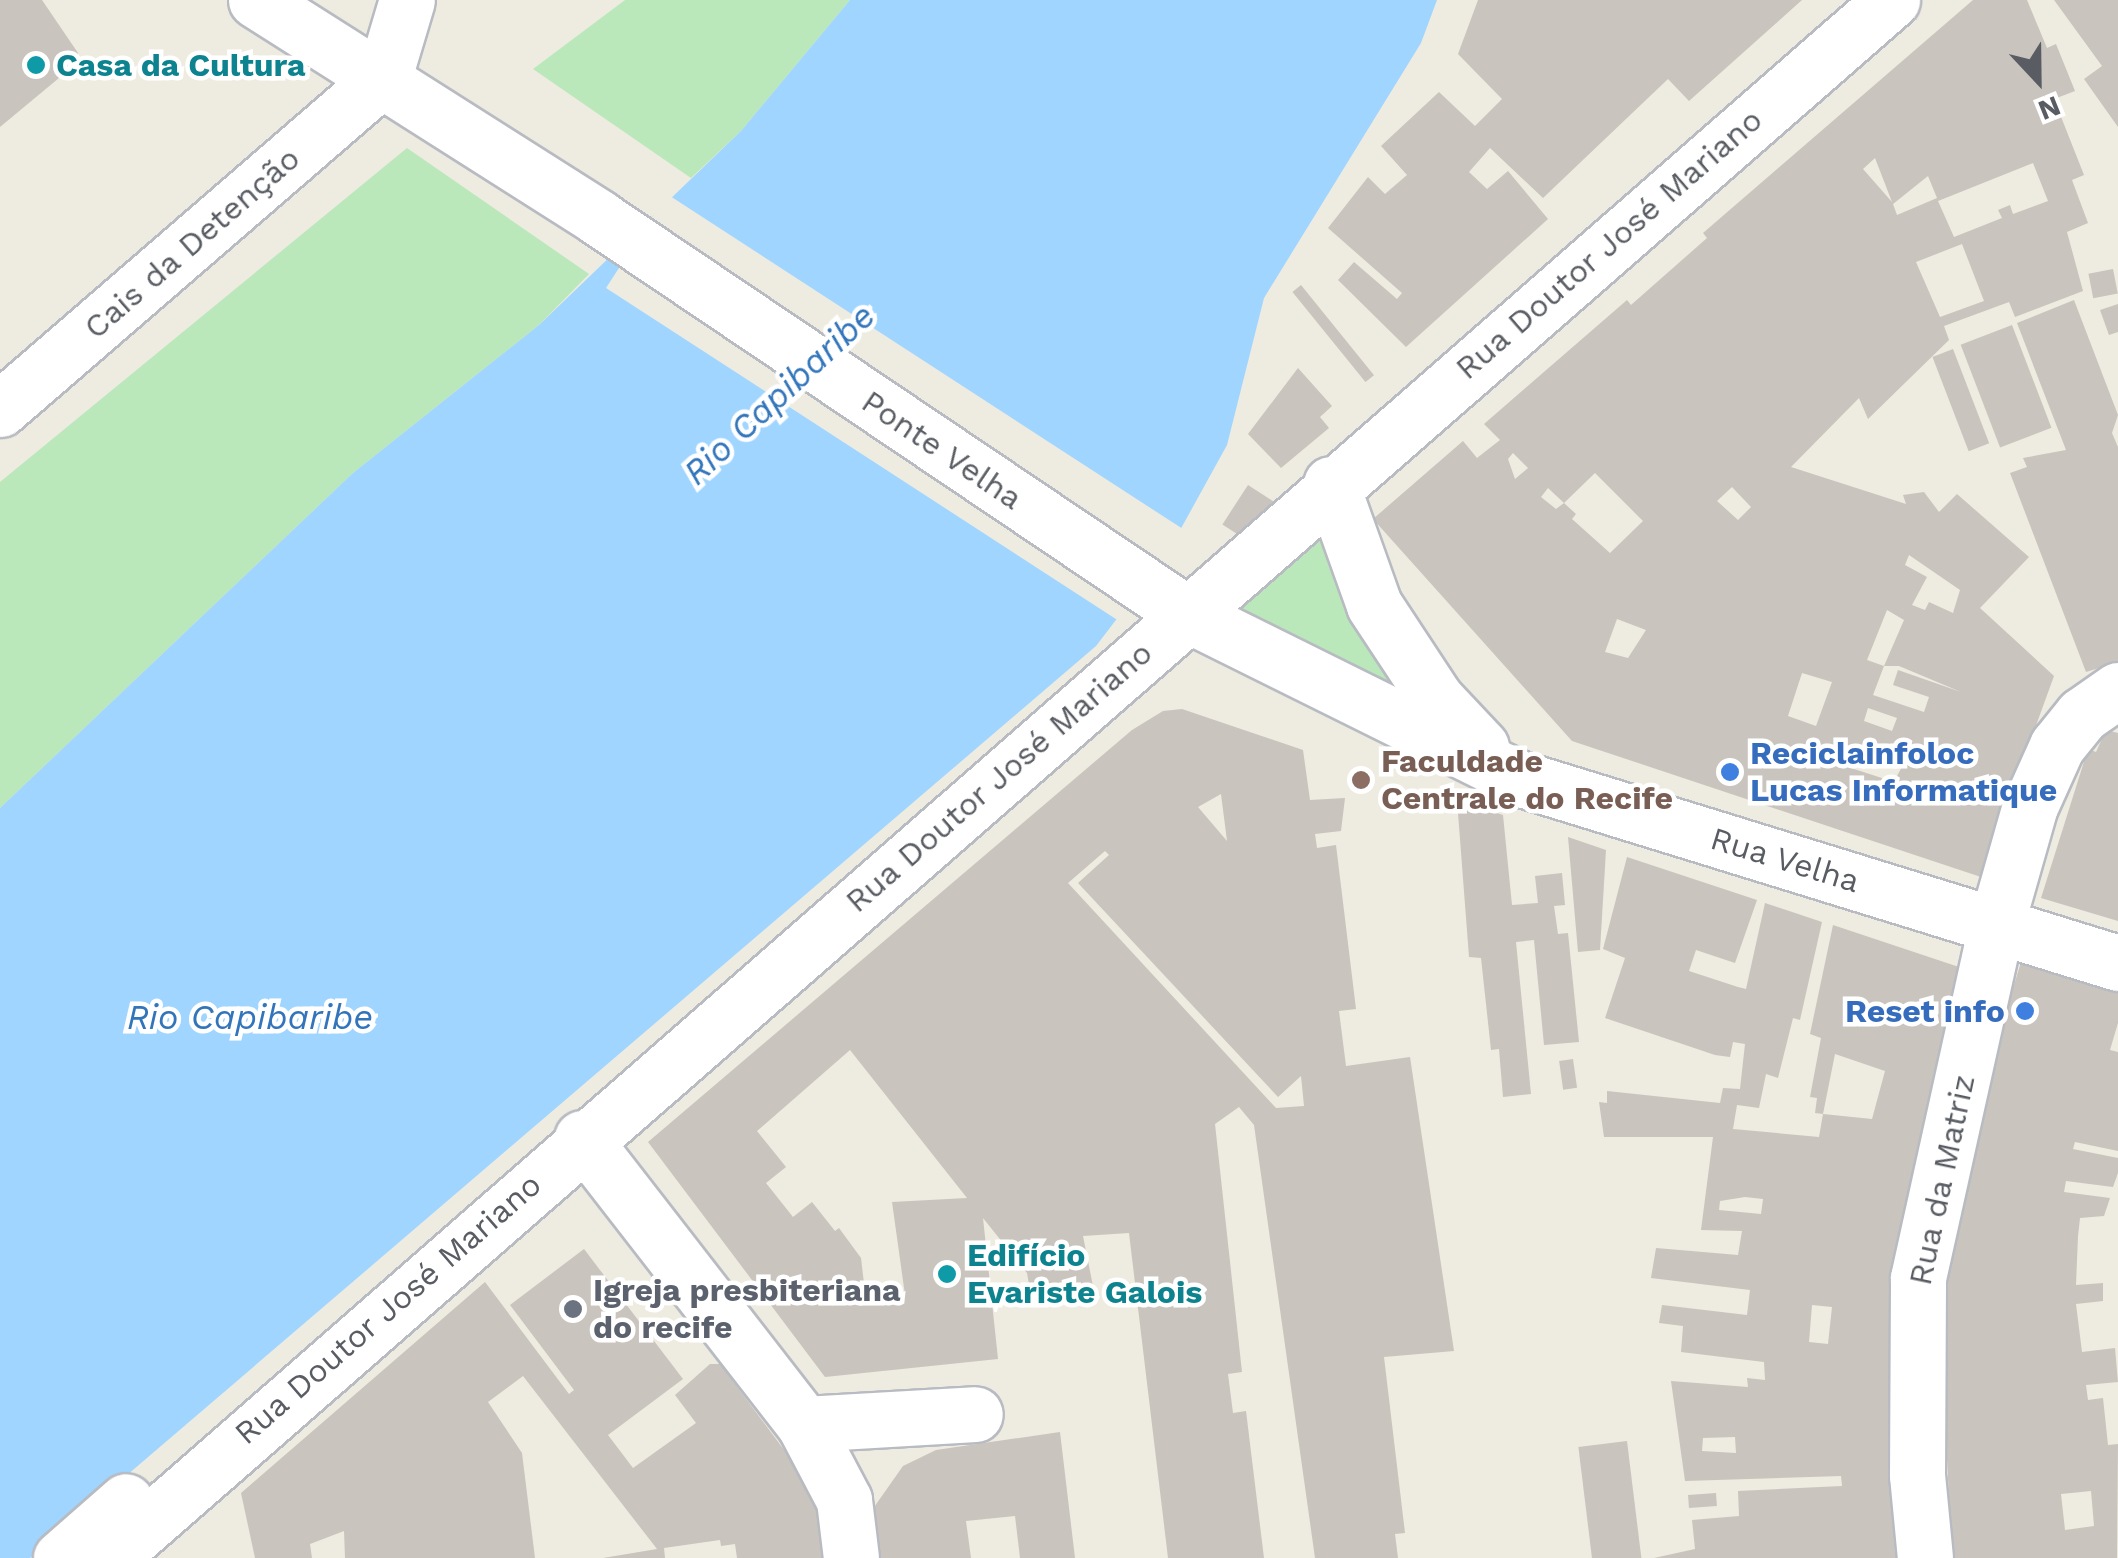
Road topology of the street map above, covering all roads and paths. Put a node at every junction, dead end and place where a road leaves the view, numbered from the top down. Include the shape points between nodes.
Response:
1 (256, 0) edge
2 (407, 0) edge
3 (1892, 0) edge
4 (384, 77) junction
5 (0, 409) edge
6 (1331, 484) junction
7 (1162, 615) junction
8 (2118, 690) edge
9 (1515, 778) junction
10 (1996, 925) junction
11 (2118, 963) edge
12 (582, 1138) junction
13 (975, 1414) dead end
14 (804, 1424) junction
15 (61, 1558) edge
16 (109, 1558) edge
17 (851, 1558) edge
18 (1925, 1558) edge

1 - 4 street, Ponte Velha
2 - 4 street
3 - 6 street, Rua Doutor José Mariano
4 - 5 street, Cais da Detenção
4 - 7 street, Ponte Velha via 599,218
6 - 7 street, Rua Doutor José Mariano
6 - 9 street via 1352,554 1402,654 1448,713
7 - 9 street, Rua Velha
7 - 12 street, Rua Doutor José Mariano
7 - 15 street
8 - 10 street, Rua da Matriz via 2082,715 2057,746 2030,806
9 - 10 street, Rua Velha
10 - 11 street, Rua Velha
10 - 18 street, Rua da Matriz via 1918,1278 1917,1475
12 - 14 street
12 - 16 street, Rua Doutor José Mariano
13 - 14 street
14 - 17 street via 844,1500

